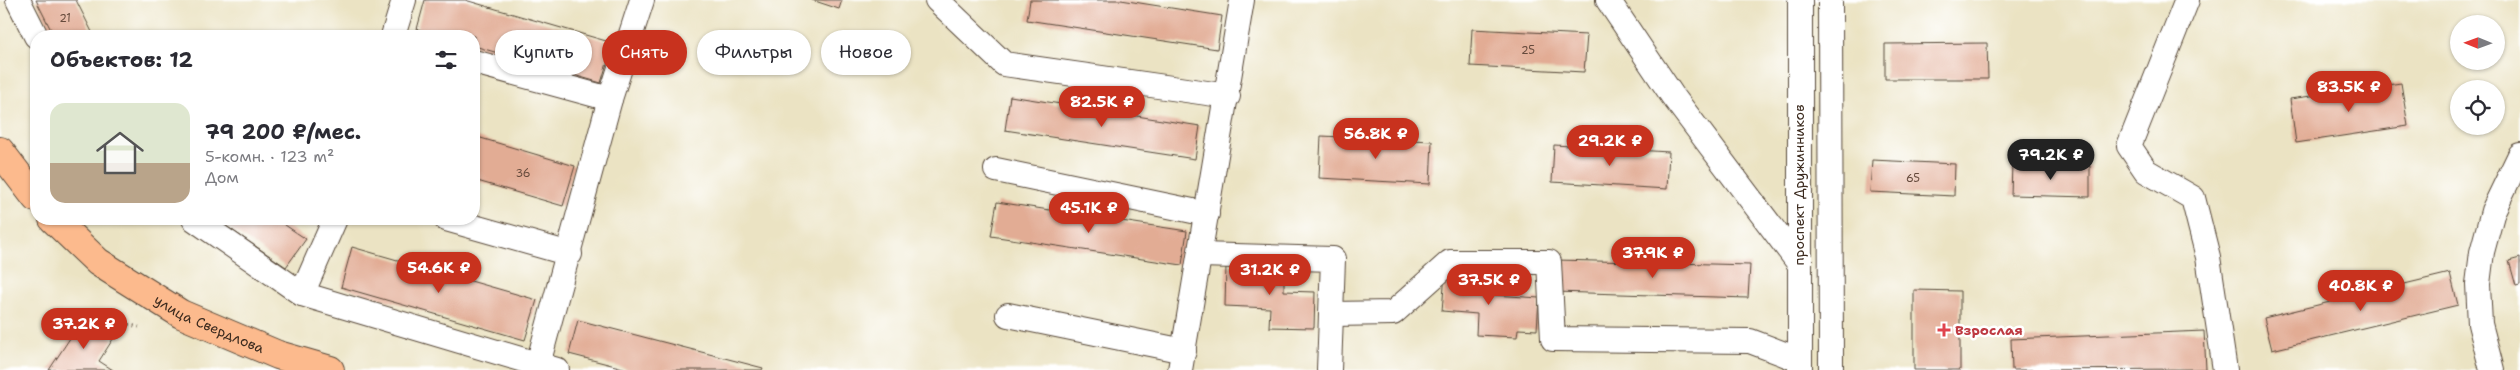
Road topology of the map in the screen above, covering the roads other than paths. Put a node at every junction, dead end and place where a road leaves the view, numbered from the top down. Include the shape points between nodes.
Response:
1 (18, 0) edge
2 (404, 0) edge
3 (642, 0) edge
4 (938, 0) edge
5 (1242, 0) edge
6 (1608, 0) edge
7 (1800, 0) edge
8 (1830, 0) edge
9 (2187, 0) edge
10 (33, 30) edge
11 (395, 30) edge
12 (480, 64) edge
13 (1228, 96) junction
14 (610, 99) junction
15 (0, 151) edge
16 (996, 170) dead end
17 (2516, 173) edge
18 (30, 190) edge
19 (1207, 214) junction
20 (60, 225) edge
21 (203, 225) edge
22 (332, 225) edge
23 (467, 225) edge
24 (570, 254) junction
25 (1200, 255) junction
26 (1798, 262) junction
27 (302, 294) junction
28 (1332, 314) junction
29 (1008, 315) dead end
30 (1182, 365) edge
31 (1800, 365) edge
32 (547, 367) edge
33 (330, 370) edge
34 (1329, 370) edge
35 (1831, 370) edge
36 (2225, 370) edge
37 (2492, 370) edge

1 - 10 street
2 - 11 street
3 - 14 street
4 - 13 street via 1004,64
5 - 13 street
6 - 26 street via 1672,95
7 - 26 street, проспект Дружинников
8 - 35 street
9 - 36 street via 2129,146 2146,171 2193,198 2208,257
12 - 14 street
13 - 19 street
14 - 24 street
15 - 18 main road
16 - 19 street
17 - 37 street via 2493,211 2482,252 2478,284 2480,324
19 - 25 street
20 - 33 main road, улица Свердлова via 98,262 181,314 278,354
21 - 27 street
22 - 27 street
23 - 24 street
24 - 32 street
25 - 28 street via 1333,259
25 - 30 street
26 - 31 street, проспект Дружинников
27 - 32 street
28 - 31 street via 1393,312 1450,262 1549,262 1553,339 1750,341
28 - 34 street
29 - 30 street

